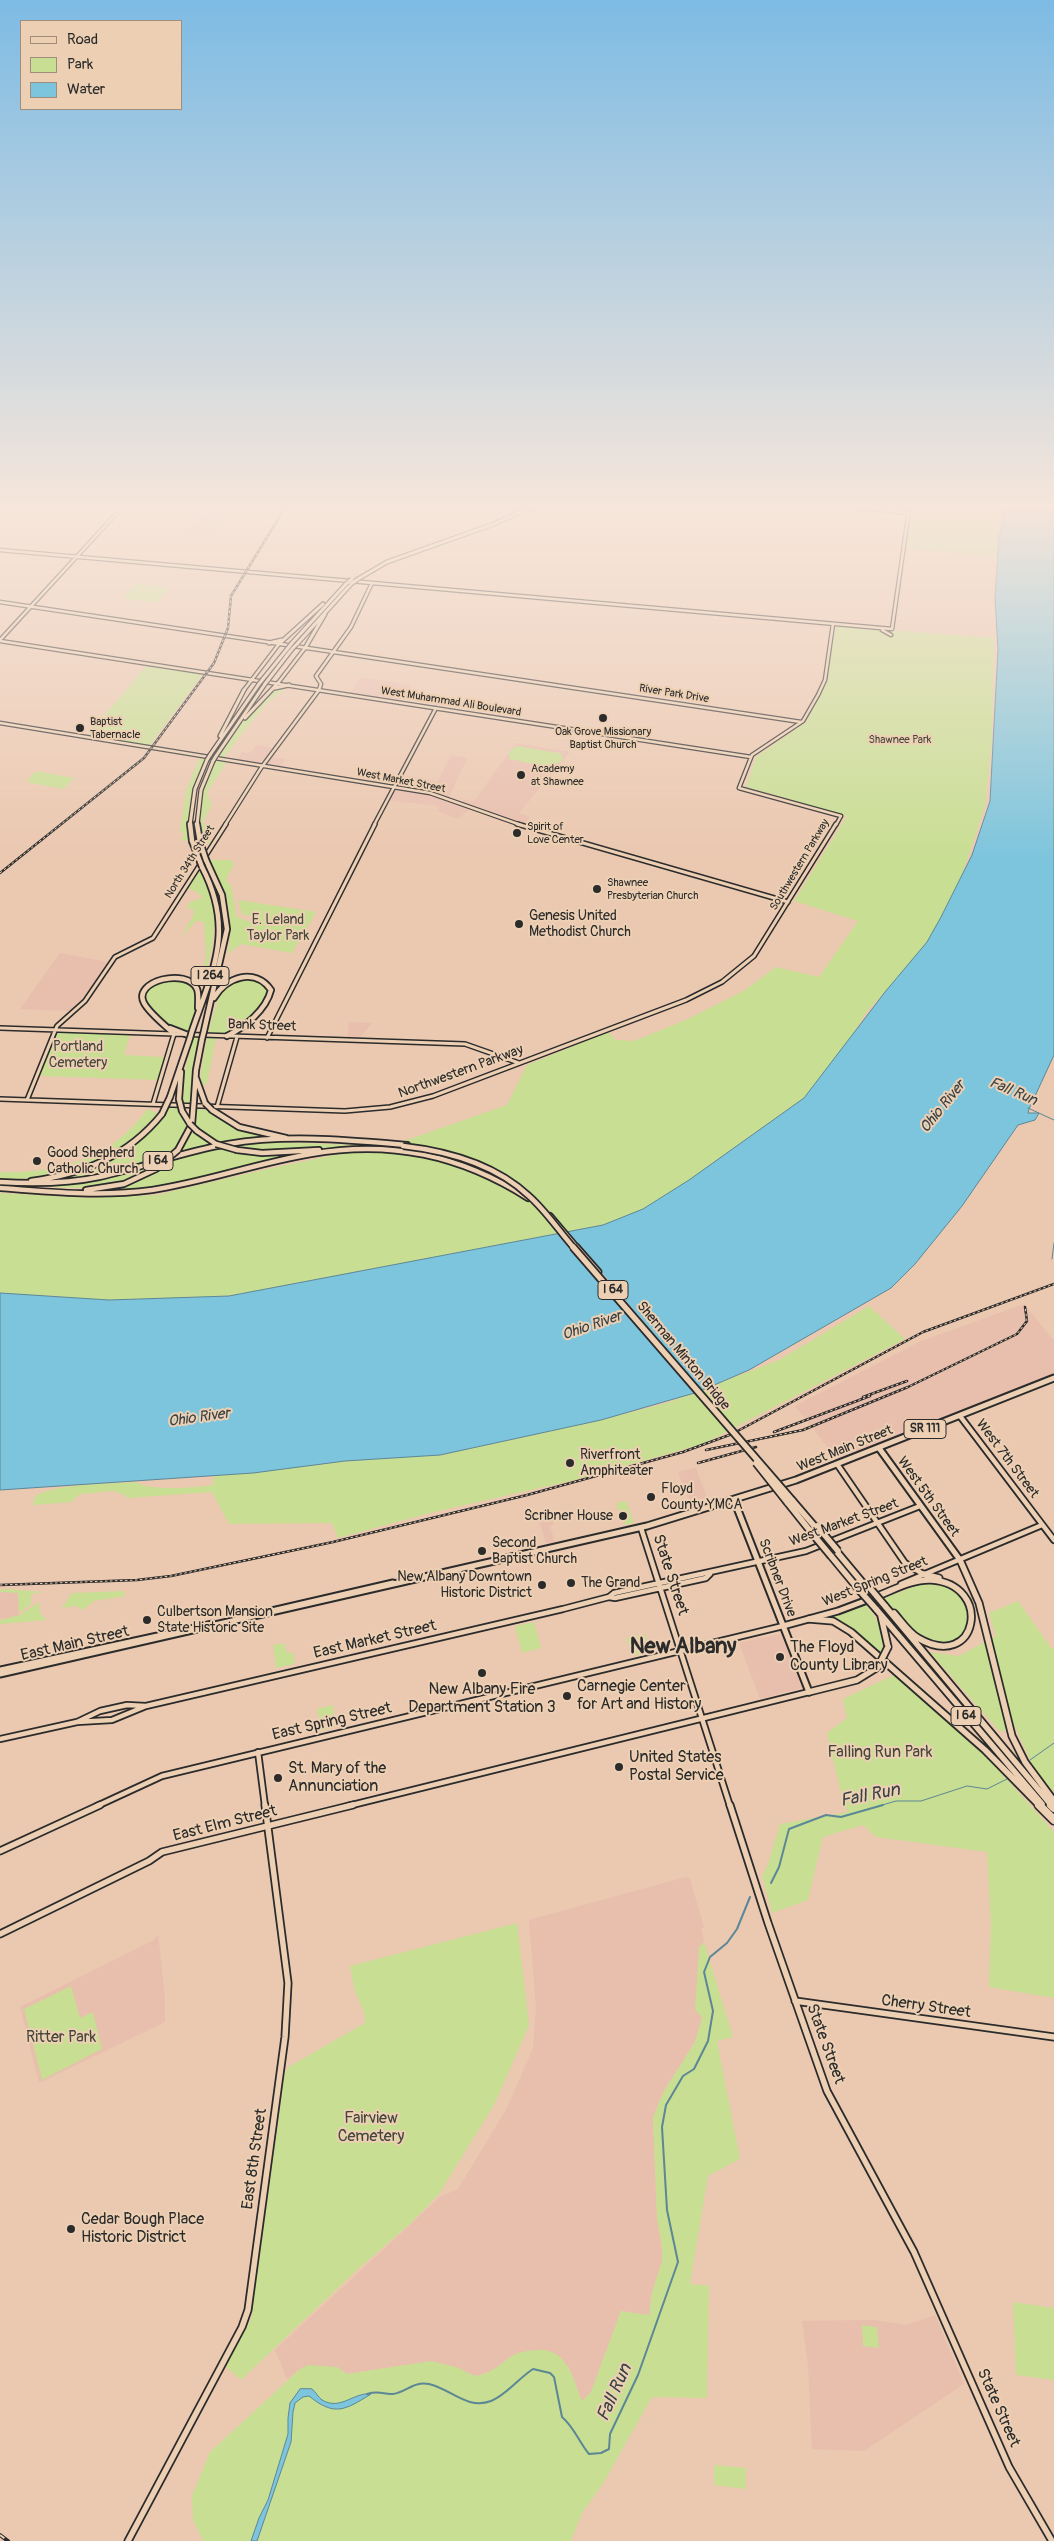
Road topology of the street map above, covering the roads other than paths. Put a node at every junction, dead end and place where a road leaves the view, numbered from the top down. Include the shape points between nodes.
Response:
1 (17, 622) edge
2 (130, 622) edge
3 (303, 622) edge
4 (312, 622) edge
5 (317, 622) edge
6 (321, 622) edge
7 (354, 622) edge
8 (806, 622) edge
9 (893, 622) edge
10 (833, 624) junction
11 (880, 628) junction
12 (891, 635) dead end
13 (0, 640) edge
14 (282, 640) junction
15 (269, 643) junction
16 (279, 644) junction
17 (290, 647) junction
18 (305, 648) junction
19 (274, 650) junction
20 (332, 652) junction
21 (281, 679) junction
22 (251, 680) junction
23 (268, 682) junction
24 (278, 683) junction
25 (289, 685) junction
26 (244, 690) joint
27 (273, 690) junction
28 (319, 690) junction
29 (436, 708) junction
30 (801, 722) junction
31 (0, 723) edge
32 (228, 737) junction
33 (210, 755) junction
34 (751, 757) junction
35 (263, 766) junction
36 (394, 788) junction
37 (246, 791) joint
38 (788, 902) junction
39 (772, 929) joint
40 (149, 942) joint
41 (212, 1000) junction
42 (197, 1016) junction
43 (169, 1027) junction
44 (241, 1027) junction
45 (0, 1028) edge
46 (54, 1030) junction
47 (174, 1034) junction
48 (190, 1035) junction
49 (227, 1036) junction
50 (236, 1037) junction
51 (267, 1038) junction
52 (519, 1063) junction
53 (181, 1069) junction
54 (195, 1076) junction
55 (0, 1099) edge
56 (27, 1100) junction
57 (154, 1104) junction
58 (217, 1106) junction
59 (312, 1140) junction
60 (403, 1146) junction
61 (344, 1150) junction
62 (1, 1185) edge
63 (1054, 1378) edge
64 (960, 1416) junction
65 (879, 1448) junction
66 (837, 1464) junction
67 (764, 1470) junction
68 (734, 1500) junction
69 (791, 1500) junction
70 (920, 1506) junction
71 (878, 1524) junction
72 (1042, 1525) junction
73 (643, 1527) junction
74 (1054, 1540) edge
75 (835, 1553) junction
76 (960, 1560) junction
77 (758, 1562) junction
78 (711, 1574) joint
79 (923, 1574) junction
80 (660, 1586) junction
81 (959, 1590) junction
82 (872, 1598) junction
83 (881, 1609) junction
84 (809, 1620) junction
85 (783, 1626) junction
86 (681, 1651) junction
87 (0, 1672) edge
88 (809, 1692) junction
89 (146, 1706) junction
90 (703, 1718) junction
91 (77, 1722) junction
92 (0, 1739) edge
93 (258, 1752) junction
94 (1054, 1801) edge
95 (1054, 1808) edge
96 (1054, 1819) edge
97 (267, 1826) junction
98 (0, 1851) edge
99 (0, 1934) edge
100 (795, 2001) junction
101 (1054, 2037) edge
102 (128, 2541) edge
103 (1052, 2541) edge

1 - 13 street
2 - 15 street, River Park Drive
3 - 14 highway
4 - 17 highway, I 264
5 - 17 highway, I 264, bridge via 297,644
6 - 18 highway
7 - 20 street
8 - 10 street
9 - 11 street via 892,629
10 - 11 street
10 - 30 street via 824,684
11 - 12 street
13 - 22 street, West Muhammad Ali Boulevard
14 - 15 highway
14 - 16 highway
15 - 16 street, River Park Drive
16 - 17 street, River Park Drive
16 - 19 street
17 - 18 street, River Park Drive
17 - 19 street
17 - 23 highway, I 264
17 - 33 highway, I 264, bridge via 259,684
18 - 20 street, River Park Drive
18 - 21 street
19 - 22 street
20 - 28 street via 316,676 321,684
20 - 30 street, River Park Drive
21 - 23 street
21 - 24 street
22 - 23 street, West Muhammad Ali Boulevard
22 - 26 street
23 - 24 street, West Muhammad Ali Boulevard
23 - 32 highway, I 264
24 - 25 street, West Muhammad Ali Boulevard
24 - 27 highway
25 - 27 highway
25 - 28 street, West Muhammad Ali Boulevard
26 - 33 highway
27 - 32 highway
28 - 29 street, West Muhammad Ali Boulevard
28 - 35 street
29 - 34 street, West Muhammad Ali Boulevard
29 - 36 street
30 - 34 street
31 - 35 street, West Market Street
32 - 41 highway, I 264, bridge via 201,786 197,806 200,842 222,895 227,919 226,939
33 - 42 highway, I 264, bridge via 198,778 190,816 192,841 216,899 220,932 209,982
34 - 38 street, Southwestern Parkway via 739,788 841,816
35 - 36 street, West Market Street
35 - 37 street
36 - 38 street, West Market Street via 442,796 526,827
36 - 51 street
37 - 40 street, North 34th Street
38 - 39 street, Southwestern Parkway
39 - 52 street, Northwestern Parkway via 747,963 705,992
40 - 46 street via 115,957 85,1001
41 - 44 highway via 224,984 238,978 254,978 268,985 271,990 269,999
41 - 54 highway, I 264, bridge
42 - 43 highway via 198,994 193,983 178,978 159,980 146,989 143,1000 146,1007
42 - 48 highway, I 264
43 - 47 highway
43 - 48 highway
44 - 49 highway
44 - 50 highway
45 - 46 street, Bank Street
46 - 47 street, Bank Street
46 - 56 street
47 - 48 street, Bank Street
47 - 57 street
48 - 49 street, Bank Street
48 - 53 highway, I 264
49 - 50 street, Bank Street
50 - 51 street, Bank Street
50 - 58 street
51 - 52 street, Bank Street via 465,1044
52 - 58 street, Northwestern Parkway via 418,1100 378,1110 346,1112
53 - 61 highway, bridge via 179,1099 182,1112 197,1131 216,1144 268,1153
53 - 62 highway, bridge via 162,1114 133,1144 98,1164 55,1178
54 - 59 highway, bridge via 205,1103 228,1122 250,1131
54 - 62 highway, bridge via 192,1124 178,1150 156,1169 129,1182 98,1190
55 - 56 street, Northwestern Parkway
56 - 57 street, Northwestern Parkway
57 - 58 street, Northwestern Parkway
59 - 60 highway, I 64
59 - 62 highway, I 64 via 230,1144 115,1174 46,1184
60 - 62 highway via 300,1141 245,1143 202,1150 81,1181
60 - 67 highway, Sherman Minton Bridge / I 64, bridge via 442,1151 476,1162 510,1180 532,1197
60 - 69 highway, bridge via 448,1154 474,1163 507,1179 529,1196
61 - 62 highway, I 64 via 297,1157 140,1192 93,1194
61 - 67 highway, Sherman Minton Bridge / I 64, bridge via 421,1153 463,1164 497,1178 540,1207
63 - 64 main road, West Main Street / SR 111
64 - 65 main road, West Main Street / SR 111
64 - 72 street, West 7th Street
65 - 66 main road, West Main Street / SR 111
65 - 70 main road, West 5th Street
66 - 68 main road, West Main Street / SR 111
66 - 71 street
67 - 69 highway, I 64, bridge
68 - 73 main road, West Main Street / SR 111
68 - 77 main road, Scribner Drive
69 - 75 highway, I 64, bridge
70 - 71 street, West Market Street
70 - 76 main road, West 5th Street
71 - 77 street, West Market Street via 806,1551
71 - 79 street via 907,1566
72 - 74 street, West 7th Street
72 - 76 street, West Spring Street
73 - 80 street, State Street
73 - 87 main road, East Main Street
75 - 83 highway, bridge via 868,1588
75 - 83 highway, I 64, bridge via 860,1590
76 - 79 street, West Spring Street
76 - 94 highway via 982,1609 1012,1737 1023,1759
77 - 78 street, West Market Street
77 - 85 main road, Scribner Drive
78 - 80 street, East Market Street via 706,1578
79 - 81 highway via 949,1581
79 - 82 street, West Spring Street
80 - 86 street, State Street
80 - 89 street, East Market Street via 614,1594
81 - 82 highway via 928,1580
81 - 83 highway via 972,1610 973,1622 967,1636 953,1646 924,1642 892,1610
82 - 84 main road, West Spring Street
83 - 88 highway, bridge via 888,1647 878,1667 856,1680
83 - 95 highway, I 64
83 - 96 highway, I 64
84 - 85 main road, West Spring Street
84 - 96 highway via 833,1621 851,1632 985,1750
85 - 86 street, West Spring Street
85 - 88 main road, Scribner Drive
86 - 90 street, State Street
86 - 93 street, East Spring Street
88 - 90 street, East Elm Street
89 - 91 street, East Market Street via 101,1721
89 - 91 street, East Market Street via 126,1705 95,1712
90 - 97 street, East Elm Street
90 - 100 street, State Street
91 - 92 street, East Market Street
93 - 97 street, East 8th Street
93 - 98 street, East Spring Street via 152,1779
97 - 99 street, East Elm Street via 158,1854 149,1862
97 - 102 street, East 8th Street via 288,1983 285,2037 248,2310 242,2327
100 - 101 street, Cherry Street
100 - 103 street, State Street via 830,2099 914,2252 1010,2467

